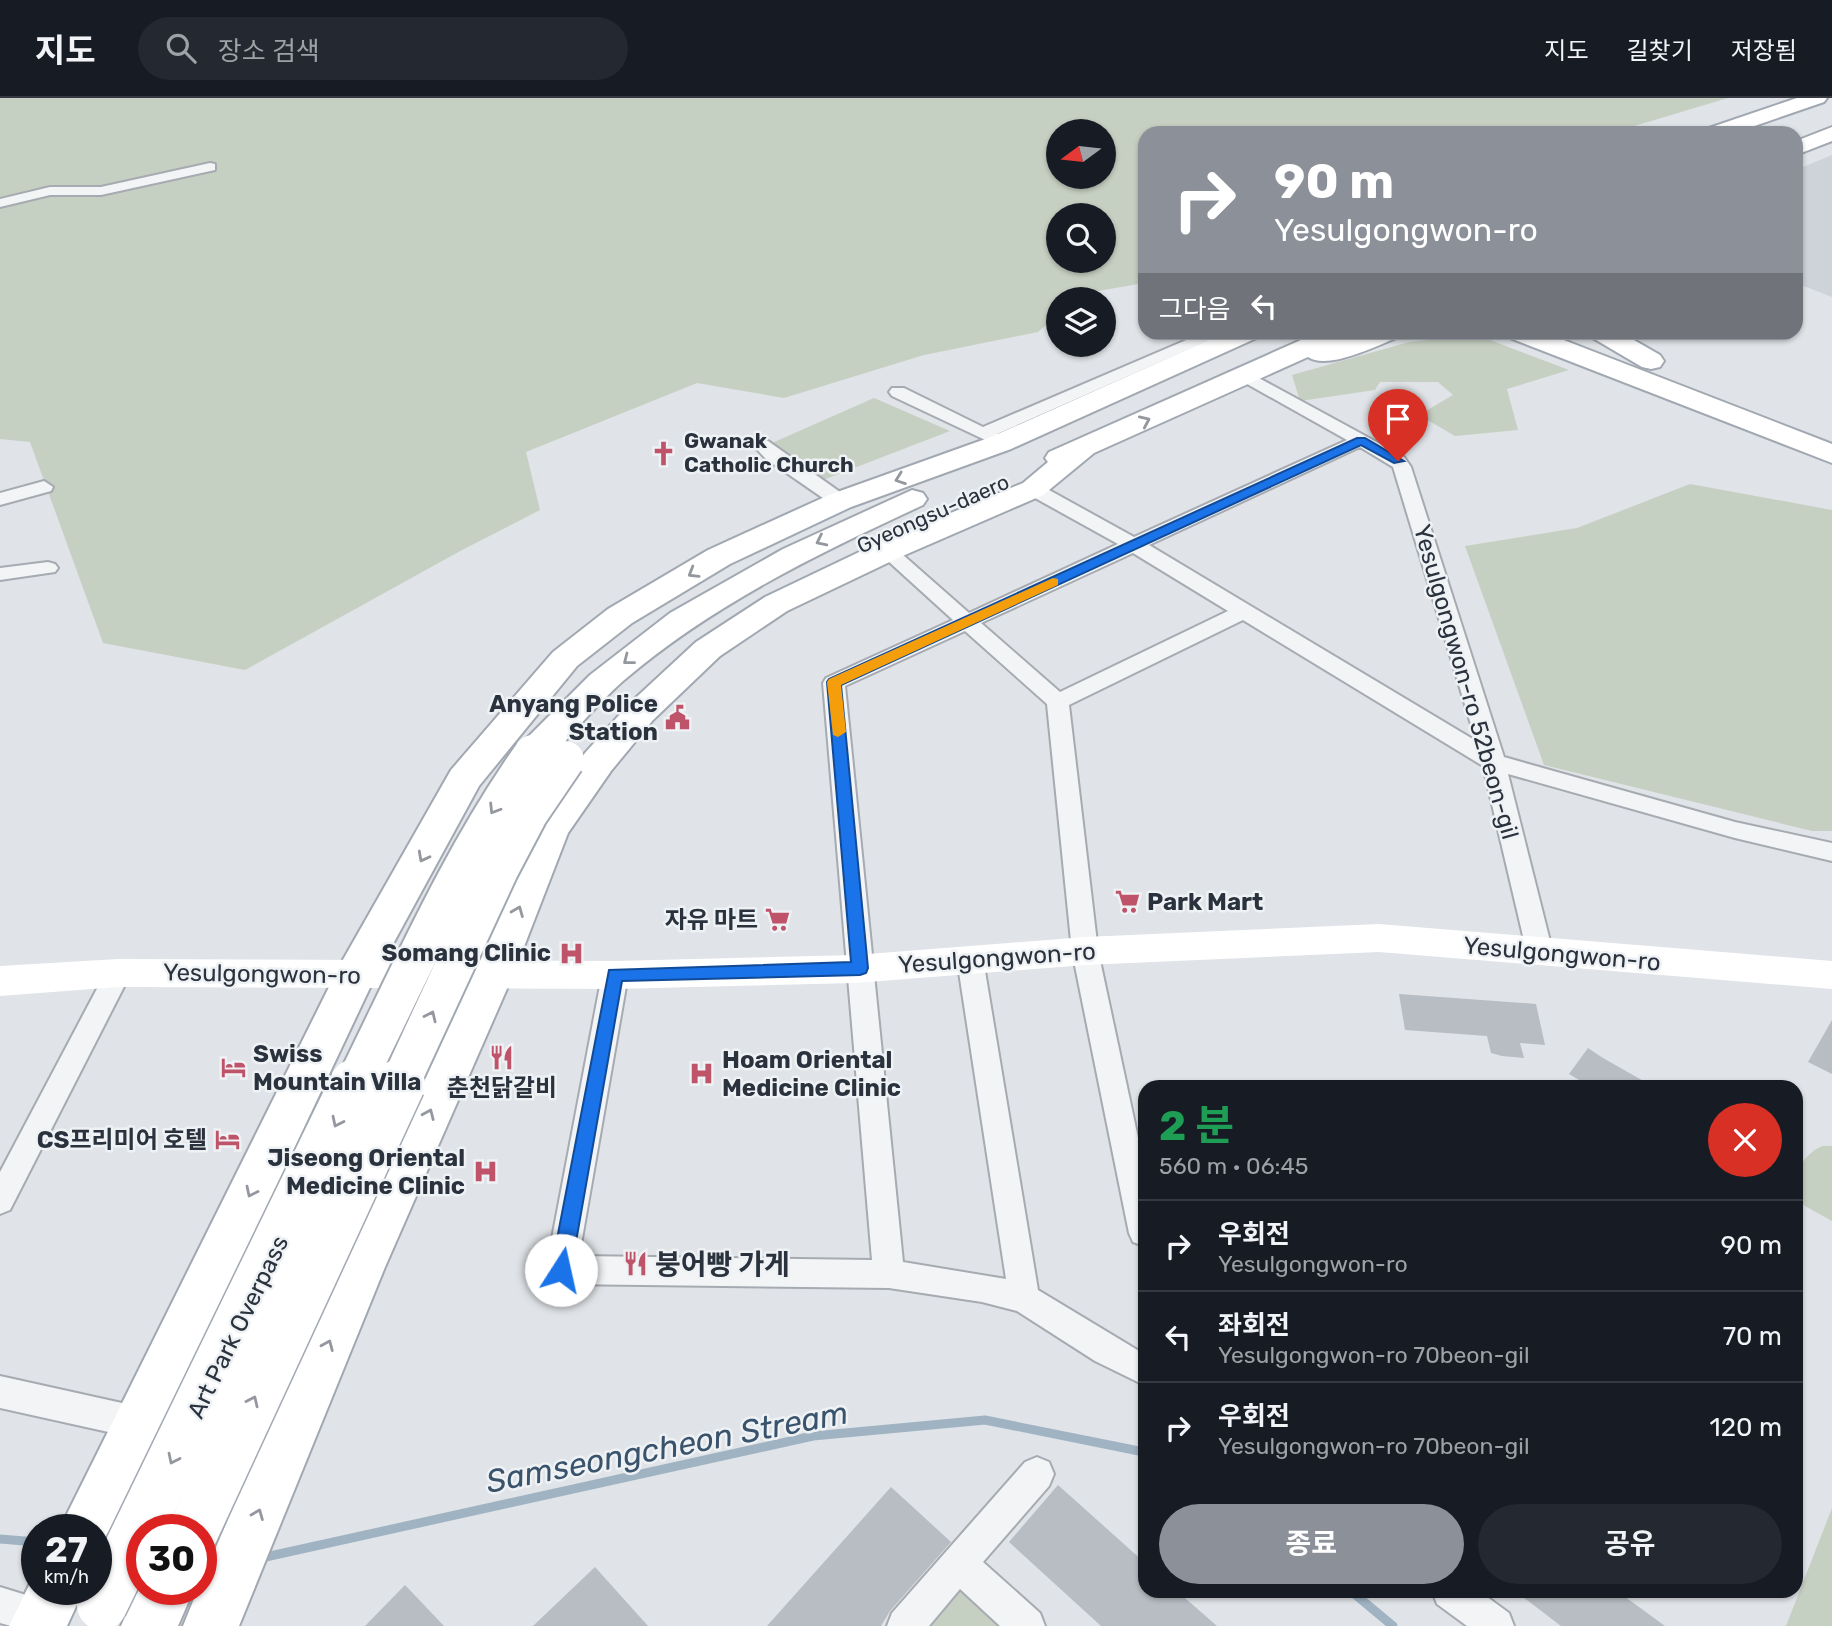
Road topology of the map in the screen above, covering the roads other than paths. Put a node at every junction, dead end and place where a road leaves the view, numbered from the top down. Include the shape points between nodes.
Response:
1 (1818, 98) edge
2 (1832, 117) edge
3 (1734, 126) edge
4 (1752, 126) edge
5 (1803, 129) edge
6 (1832, 133) edge
7 (1803, 146) edge
8 (210, 167) dead end
9 (0, 203) edge
10 (1203, 340) edge
11 (1231, 340) edge
12 (1304, 340) edge
13 (1366, 340) edge
14 (1540, 340) edge
15 (1577, 340) edge
16 (1599, 340) edge
17 (1615, 340) edge
18 (1281, 345) edge
19 (1660, 365) junction
20 (1246, 376) junction
21 (898, 392) dead end
22 (998, 438) junction
23 (1072, 439) junction
24 (1361, 440) junction
25 (762, 445) dead end
26 (1828, 447) edge
27 (44, 487) dead end
28 (1033, 489) junction
29 (0, 499) edge
30 (840, 500) junction
31 (1136, 546) junction
32 (887, 551) junction
33 (48, 568) dead end
34 (0, 574) edge
35 (1244, 611) junction
36 (965, 621) junction
37 (1058, 702) junction
38 (549, 757) junction
39 (1494, 762) junction
40 (1832, 852) edge
41 (1085, 951) junction
42 (1541, 953) junction
43 (970, 959) junction
44 (860, 968) junction
45 (118, 973) junction
46 (492, 975) junction
47 (615, 975) junction
48 (1832, 975) edge
49 (355, 976) junction
50 (0, 981) edge
51 (0, 1201) edge
52 (1138, 1204) edge
53 (889, 1274) junction
54 (1024, 1298) junction
55 (1138, 1367) edge
56 (0, 1392) edge
57 (131, 1439) junction
58 (1037, 1474) dead end
59 (94, 1514) edge
60 (201, 1514) edge
61 (958, 1563) junction
62 (1459, 1598) edge
63 (85, 1610) edge
64 (211, 1626) edge
65 (905, 1626) edge
66 (1027, 1626) edge
67 (1496, 1626) edge

1 - 3 main road
1 - 4 main road
2 - 5 main road
6 - 7 main road
8 - 9 street via 102,191 50,191
10 - 22 street
11 - 22 main road
12 - 18 main road, Gyeongsu-daero
13 - 18 main road via 1339,351
14 - 26 main road
15 - 26 main road
16 - 19 main road
17 - 19 main road
18 - 20 main road, Gyeongsu-daero
18 - 23 main road, Gyeongsu-daero
19 - 26 main road
23 -> 20 main road, Gyeongsu-daero
20 - 24 street, Yesulgongwon-ro 52beon-gil
21 - 22 street
22 - 23 main road
22 -> 30 main road
23 - 28 main road
23 - 38 main road, Gyeongsu-daero via 767,595 684,648
24 - 31 street
24 - 39 street, Yesulgongwon-ro 52beon-gil via 1402,467
25 - 30 street
27 - 29 street
28 - 31 street, Gyeongsu-daero
28 - 32 main road
30 -> 49 main road via 719,557 620,616 565,659 464,779
31 - 35 street, Gyeongsu-daero
31 - 36 street
32 - 36 street
46 -> 32 main road via 551,830 598,762 641,712 708,649 776,604
33 - 34 street
35 - 37 street
35 - 39 street, Gyeongsu-daero
36 - 37 street
36 - 44 street via 834,682
37 - 41 street
60 -> 38 main road, Art Park Overpass, bridge via 529,813
38 -> 63 main road, Art Park Overpass, bridge via 496,806 462,865
39 - 40 street, Gyeongsu-daero via 1735,830
39 - 42 street, Yesulgongwon-ro 52beon-gil
41 - 42 street, Yesulgongwon-ro via 1379,938
41 - 43 street, Yesulgongwon-ro
41 - 52 street
42 - 48 street, Yesulgongwon-ro
43 - 44 street, Yesulgongwon-ro
43 - 54 street
44 - 47 street, Yesulgongwon-ro
44 - 53 street
45 - 49 street, Yesulgongwon-ro
45 - 50 street, Yesulgongwon-ro
45 - 51 street
46 - 47 street, Yesulgongwon-ro
46 - 49 street, Yesulgongwon-ro
64 -> 46 main road via 360,1267
47 - 53 street via 561,1270
49 -> 57 main road
53 - 54 street
54 - 55 street
56 - 57 street
57 - 59 main road
58 - 61 street
61 - 65 street
61 - 66 street
62 - 67 street

